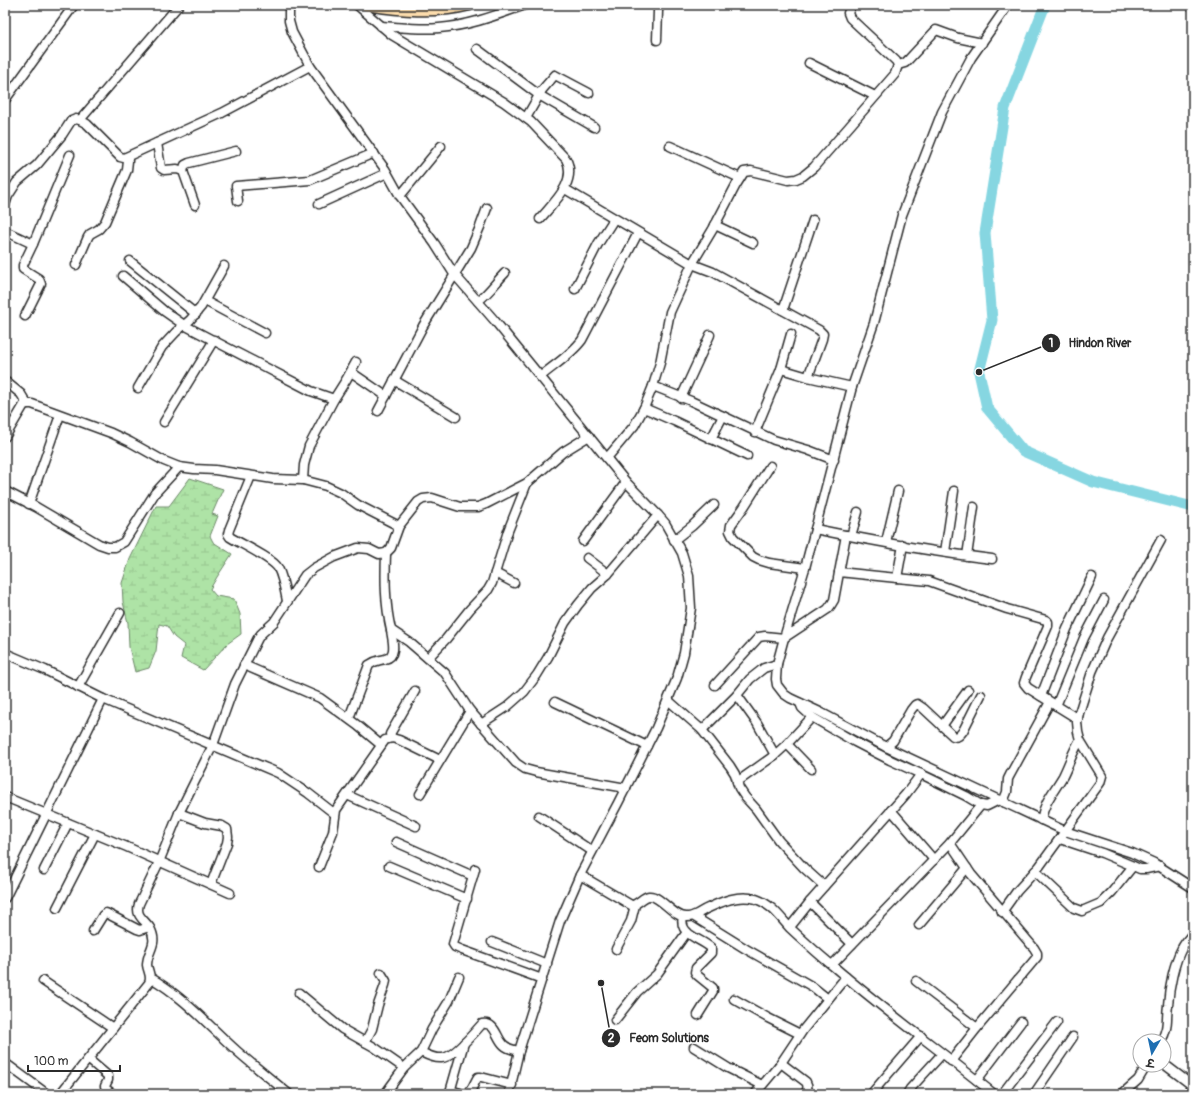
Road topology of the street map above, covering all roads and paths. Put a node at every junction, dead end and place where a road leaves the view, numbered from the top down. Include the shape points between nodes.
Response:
1 (74, 5) edge
2 (179, 5) edge
3 (289, 5) edge
4 (357, 5) edge
5 (365, 5) edge
6 (470, 5) edge
7 (525, 5) edge
8 (659, 5) edge
9 (850, 5) edge
10 (1008, 5) edge
11 (381, 26) junction
12 (657, 40) dead end
13 (982, 43) junction
14 (477, 49) dead end
15 (809, 63) dead end
16 (898, 65) junction
17 (310, 66) junction
18 (588, 93) dead end
19 (539, 95) junction
20 (875, 96) junction
21 (5, 100) edge
22 (526, 118) junction
23 (80, 120) junction
24 (594, 127) dead end
25 (158, 143) junction
26 (441, 146) dead end
27 (670, 146) dead end
28 (236, 151) dead end
29 (374, 154) junction
30 (70, 155) dead end
31 (127, 157) junction
32 (183, 171) junction
33 (387, 173) junction
34 (740, 178) junction
35 (565, 189) junction
36 (400, 196) junction
37 (238, 202) dead end
38 (319, 204) dead end
39 (5, 205) edge
40 (196, 205) dead end
41 (487, 208) dead end
42 (540, 219) dead end
43 (614, 219) junction
44 (813, 220) dead end
45 (715, 225) junction
46 (5, 231) edge
47 (638, 233) junction
48 (754, 243) dead end
49 (33, 244) junction
50 (130, 261) dead end
51 (692, 264) junction
52 (76, 265) dead end
53 (224, 266) dead end
54 (505, 273) dead end
55 (454, 274) junction
56 (123, 276) dead end
57 (575, 289) dead end
58 (205, 301) junction
59 (478, 301) junction
60 (783, 310) junction
61 (196, 314) junction
62 (25, 316) dead end
63 (184, 325) junction
64 (265, 333) dead end
65 (792, 334) dead end
66 (710, 335) dead end
67 (214, 340) junction
68 (356, 362) dead end
69 (781, 369) junction
70 (351, 372) junction
71 (540, 377) junction
72 (808, 377) junction
73 (394, 380) junction
74 (5, 381) edge
75 (653, 386) junction
76 (852, 387) junction
77 (138, 388) dead end
78 (386, 396) junction
79 (682, 398) junction
80 (334, 399) junction
81 (27, 404) junction
82 (644, 408) junction
83 (378, 411) dead end
84 (60, 415) junction
85 (723, 416) junction
86 (456, 417) dead end
87 (164, 422) dead end
88 (755, 432) junction
89 (589, 436) junction
90 (5, 437) edge
91 (711, 439) junction
92 (747, 456) dead end
93 (607, 458) junction
94 (834, 460) junction
95 (770, 466) dead end
96 (179, 467) junction
97 (251, 476) junction
98 (303, 480) junction
99 (626, 482) junction
100 (527, 483) junction
101 (5, 491) edge
102 (898, 491) dead end
103 (954, 491) dead end
104 (29, 504) junction
105 (714, 505) dead end
106 (974, 507) dead end
107 (858, 512) dead end
108 (658, 515) junction
109 (399, 526) junction
110 (815, 529) junction
111 (848, 536) junction
112 (674, 540) junction
113 (1161, 540) dead end
114 (583, 541) dead end
115 (886, 542) junction
116 (904, 545) junction
117 (945, 552) junction
118 (386, 553) junction
119 (967, 556) junction
120 (586, 558) dead end
121 (992, 560) dead end
122 (805, 568) junction
123 (839, 572) junction
124 (496, 574) junction
125 (608, 574) junction
126 (1092, 577) dead end
127 (896, 578) junction
128 (514, 583) dead end
129 (1104, 600) dead end
130 (287, 601) junction
131 (120, 613) dead end
132 (391, 630) junction
133 (784, 638) junction
134 (5, 653) edge
135 (428, 658) junction
136 (778, 664) junction
137 (244, 665) junction
138 (715, 685) dead end
139 (78, 686) junction
140 (968, 690) dead end
141 (415, 691) dead end
142 (737, 695) junction
143 (981, 695) dead end
144 (1041, 696) junction
145 (103, 699) junction
146 (668, 700) junction
147 (555, 702) dead end
148 (800, 703) junction
149 (1053, 704) junction
150 (470, 710) junction
151 (812, 717) junction
152 (349, 718) junction
153 (1078, 719) junction
154 (481, 724) junction
155 (942, 726) junction
156 (702, 730) junction
157 (392, 738) junction
158 (1080, 740) junction
159 (787, 744) junction
160 (213, 745) junction
161 (381, 745) junction
162 (647, 746) junction
163 (886, 748) junction
164 (775, 755) junction
165 (440, 760) junction
166 (811, 769) dead end
167 (921, 774) junction
168 (737, 782) junction
169 (626, 788) junction
170 (420, 794) dead end
171 (347, 795) junction
172 (5, 797) edge
173 (1001, 801) junction
174 (981, 805) junction
175 (891, 810) junction
176 (179, 813) junction
177 (47, 814) junction
178 (335, 814) junction
179 (539, 816) dead end
180 (1041, 820) junction
181 (68, 823) junction
182 (416, 826) dead end
183 (1065, 831) junction
184 (95, 834) junction
185 (1060, 839) junction
186 (396, 842) dead end
187 (950, 843) junction
188 (592, 851) junction
189 (934, 860) junction
190 (159, 862) junction
191 (389, 866) dead end
192 (1132, 866) junction
193 (1160, 866) junction
194 (320, 867) dead end
195 (967, 868) junction
196 (44, 870) dead end
197 (1036, 871) junction
198 (580, 875) junction
199 (211, 884) junction
200 (824, 886) junction
201 (1193, 888) edge
202 (230, 893) dead end
203 (5, 898) edge
204 (466, 899) junction
205 (810, 902) junction
206 (636, 905) junction
207 (57, 908) dead end
208 (1002, 912) junction
209 (138, 913) junction
210 (693, 916) junction
211 (683, 917) junction
212 (128, 925) junction
213 (919, 925) dead end
214 (149, 927) junction
215 (790, 927) junction
216 (93, 931) dead end
217 (687, 932) junction
218 (1193, 933) edge
219 (492, 942) dead end
220 (852, 944) junction
221 (616, 949) dead end
222 (547, 964) junction
223 (832, 965) junction
224 (381, 973) dead end
225 (459, 977) dead end
226 (846, 977) junction
227 (151, 978) junction
228 (542, 979) junction
229 (43, 981) dead end
230 (916, 981) dead end
231 (298, 993) dead end
232 (734, 999) dead end
233 (828, 999) junction
234 (698, 1015) dead end
235 (615, 1020) dead end
236 (1021, 1022) dead end
237 (1057, 1022) dead end
238 (113, 1028) junction
239 (977, 1028) junction
240 (1165, 1033) edge
241 (800, 1034) junction
242 (921, 1036) junction
243 (1073, 1037) dead end
244 (365, 1042) junction
245 (464, 1043) junction
246 (694, 1047) dead end
247 (519, 1051) junction
248 (421, 1052) junction
249 (942, 1054) junction
250 (88, 1060) junction
251 (951, 1060) junction
252 (780, 1063) junction
253 (5, 1064) edge
254 (404, 1068) junction
255 (1172, 1070) edge
256 (1143, 1073) edge
257 (977, 1080) junction
258 (512, 1085) junction
259 (762, 1085) junction
260 (1193, 1086) edge
261 (449, 1093) edge
262 (46, 1094) edge
263 (60, 1094) edge
264 (113, 1094) edge
265 (289, 1094) edge
266 (385, 1094) edge
267 (510, 1094) edge
268 (755, 1094) edge
269 (805, 1094) edge
270 (871, 1094) edge
271 (907, 1094) edge
272 (994, 1094) edge
273 (1002, 1094) edge
274 (1034, 1094) edge
275 (1122, 1094) edge

1 - 21 street
2 - 23 street
3 - 17 street via 292,32
4 - 11 street
5 - 6 main road via 395,10 433,11
7 - 11 street via 481,21 440,28
8 - 12 street
9 - 16 street via 848,16
10 - 13 street
11 - 22 street
13 - 16 street via 936,30 905,63
13 - 76 street via 942,112 902,214 874,323
14 - 19 street
15 - 20 street
16 - 20 street via 895,74
17 - 25 street via 222,114
17 - 29 street
18 - 19 street via 555,75
19 - 22 street
19 - 24 street
20 - 34 street via 814,167 803,176 788,180 747,171
22 - 35 street via 566,159 570,171
23 - 31 street via 120,157
23 - 39 street via 71,121 37,165 17,182
25 - 31 street
25 - 32 street via 161,168 177,168
26 - 36 street
27 - 34 street
28 - 32 street via 189,163
29 - 33 street
29 - 37 street via 310,180 236,186
30 - 49 street
31 - 52 street via 127,170 105,222 90,234
32 - 40 street
33 - 36 street
33 - 38 street
34 - 45 street
35 - 42 street
35 - 43 street
36 - 55 street
41 - 55 street via 471,248
43 - 47 street
43 - 57 street
44 - 60 street
45 - 48 street
45 - 51 street
46 - 49 street
47 - 51 street
47 - 71 street via 582,340
49 - 62 street via 23,269 41,284
50 - 61 street
51 - 60 street via 714,272
51 - 75 street via 670,312
53 - 58 street
54 - 59 street
55 - 59 street
55 - 73 street
56 - 63 street
58 - 61 street
58 - 64 street
59 - 71 street
60 - 72 street via 823,334
61 - 63 street
63 - 67 street
63 - 77 street via 162,347
65 - 69 street
66 - 79 street
67 - 80 street via 311,391
67 - 87 street
68 - 70 street
69 - 72 street
69 - 88 street
70 - 78 street
70 - 80 street
71 - 89 street
72 - 76 street
73 - 78 street
73 - 86 street
74 - 81 street via 21,394
75 - 79 street
75 - 82 street
76 - 94 street
78 - 83 street
79 - 85 street
80 - 98 street via 309,446
81 - 84 street
81 - 90 street
82 - 91 street
82 - 93 street via 634,426
84 - 96 street via 111,433
84 - 104 street
85 - 88 street
85 - 91 street
88 - 94 street
89 - 93 street
89 - 100 street via 563,452
91 - 92 street
93 - 99 street
94 - 110 street
95 - 122 street via 731,525 730,531 753,557 759,560
96 - 97 street
96 - 104 street via 155,493 124,542 115,547 99,544
97 - 98 street
97 - 130 street via 228,534 277,567
98 - 109 street via 341,493 358,505
99 - 108 street
99 - 114 street
100 - 109 street via 478,507 460,507 432,498 423,499
100 - 124 street via 508,531
101 - 104 street
102 - 115 street
103 - 117 street
105 - 112 street
106 - 119 street
107 - 111 street
108 - 112 street
108 - 125 street
109 - 118 street via 391,548
110 - 111 street
110 - 122 street
111 - 115 street
111 - 123 street
112 - 146 street via 682,553 689,576 692,608 684,653
113 - 153 street via 1107,638 1092,672
115 - 116 street
116 - 117 street
116 - 127 street
117 - 119 street
118 - 130 street via 379,554 369,549 358,548 334,557 305,575
118 - 132 street via 386,604
119 - 121 street
120 - 125 street
122 - 133 street
123 - 127 street
123 - 133 street via 831,605
124 - 128 street
124 - 135 street via 488,590
125 - 154 street via 592,588 565,623 548,658 524,692
126 - 144 street via 1067,629
127 - 144 street via 929,581 1046,620 1048,626 1024,683
129 - 149 street
130 - 137 street via 274,622 258,638
131 - 139 street
132 - 135 street
132 - 152 street via 393,651 385,659 369,665
133 - 136 street
133 - 138 street via 759,638
134 - 139 street
135 - 150 street via 445,673
136 - 142 street via 764,668 750,679
136 - 148 street via 776,679 780,690
137 - 152 street via 320,698
137 - 160 street
139 - 145 street
140 - 155 street
141 - 157 street via 390,734
142 - 156 street
142 - 164 street
143 - 155 street via 959,736 953,736
144 - 149 street
145 - 160 street
145 - 177 street
146 - 156 street
146 - 162 street
147 - 162 street
148 - 151 street
148 - 163 street
149 - 153 street
149 - 173 street via 1010,775 1007,792
150 - 154 street
150 - 165 street
151 - 159 street
151 - 167 street via 855,742
152 - 161 street
153 - 158 street
154 - 169 street via 512,760 525,769
155 - 163 street via 917,704
156 - 168 street via 730,766
157 - 161 street via 385,740
157 - 165 street
158 - 180 street via 1063,776 1045,803
158 - 183 street via 1102,776 1098,786
159 - 164 street
159 - 166 street
160 - 176 street
160 - 178 street via 278,773
161 - 171 street
162 - 169 street
163 - 173 street
164 - 168 street
165 - 170 street
167 - 174 street
167 - 175 street
168 - 200 street via 745,797 779,841
169 - 188 street
171 - 178 street
171 - 182 street
172 - 177 street
173 - 174 street via 987,806
173 - 180 street
174 - 187 street
175 - 189 street
175 - 200 street
176 - 190 street
176 - 199 street via 208,824 226,827 228,830 227,843
177 - 181 street
177 - 203 street
178 - 194 street via 332,832
179 - 188 street
180 - 183 street
181 - 184 street
181 - 196 street
183 - 185 street
183 - 193 street via 1132,853
184 - 190 street
184 - 207 street
185 - 192 street
185 - 197 street
186 - 204 street via 474,873
187 - 189 street
187 - 195 street
188 - 198 street
189 - 220 street
190 - 199 street
190 - 209 street via 139,904
191 - 204 street
192 - 193 street
192 - 197 street via 1104,900 1082,910 1074,908
193 - 201 street
195 - 208 street
195 - 213 street
197 - 208 street
198 - 206 street via 631,905
198 - 222 street via 560,921
199 - 202 street
200 - 205 street
204 - 228 street via 453,940 455,947
205 - 215 street
205 - 220 street
206 - 211 street via 646,897 655,897
206 - 221 street via 631,921
208 - 239 street via 1037,953
209 - 212 street via 134,913
209 - 214 street
210 - 211 street
210 - 215 street via 731,899 748,897 769,906
210 - 233 street via 813,987
211 - 217 street via 682,922
212 - 214 street via 140,930
212 - 216 street via 106,913
214 - 227 street via 154,944 147,966
215 - 223 street
217 - 234 street via 711,950 695,972 713,988
217 - 235 street via 657,974 637,992
218 - 240 street via 1182,949 1173,974
219 - 222 street
220 - 223 street
222 - 228 street
223 - 226 street
224 - 244 street via 386,986
225 - 248 street
226 - 233 street
226 - 242 street
227 - 238 street
227 - 265 street via 176,995 238,1052
228 - 247 street
229 - 238 street
230 - 239 street
231 - 244 street via 342,1029
232 - 241 street
233 - 241 street
236 - 257 street
237 - 273 street
238 - 250 street
239 - 251 street
241 - 252 street
242 - 249 street
242 - 270 street
243 - 274 street
244 - 254 street
245 - 247 street via 486,1023 494,1028 505,1046
245 - 248 street via 446,1058 436,1058
245 - 261 street
246 - 259 street
247 - 258 street
248 - 254 street
249 - 251 street
249 - 271 street
250 - 263 street
250 - 264 street via 108,1076 104,1086
251 - 257 street
252 - 259 street
252 - 269 street via 806,1082 808,1088
253 - 262 street
254 - 266 street
255 - 260 street
256 - 275 street
257 - 272 street
258 - 261 street via 478,1077 468,1093
258 - 267 street
259 - 268 street

